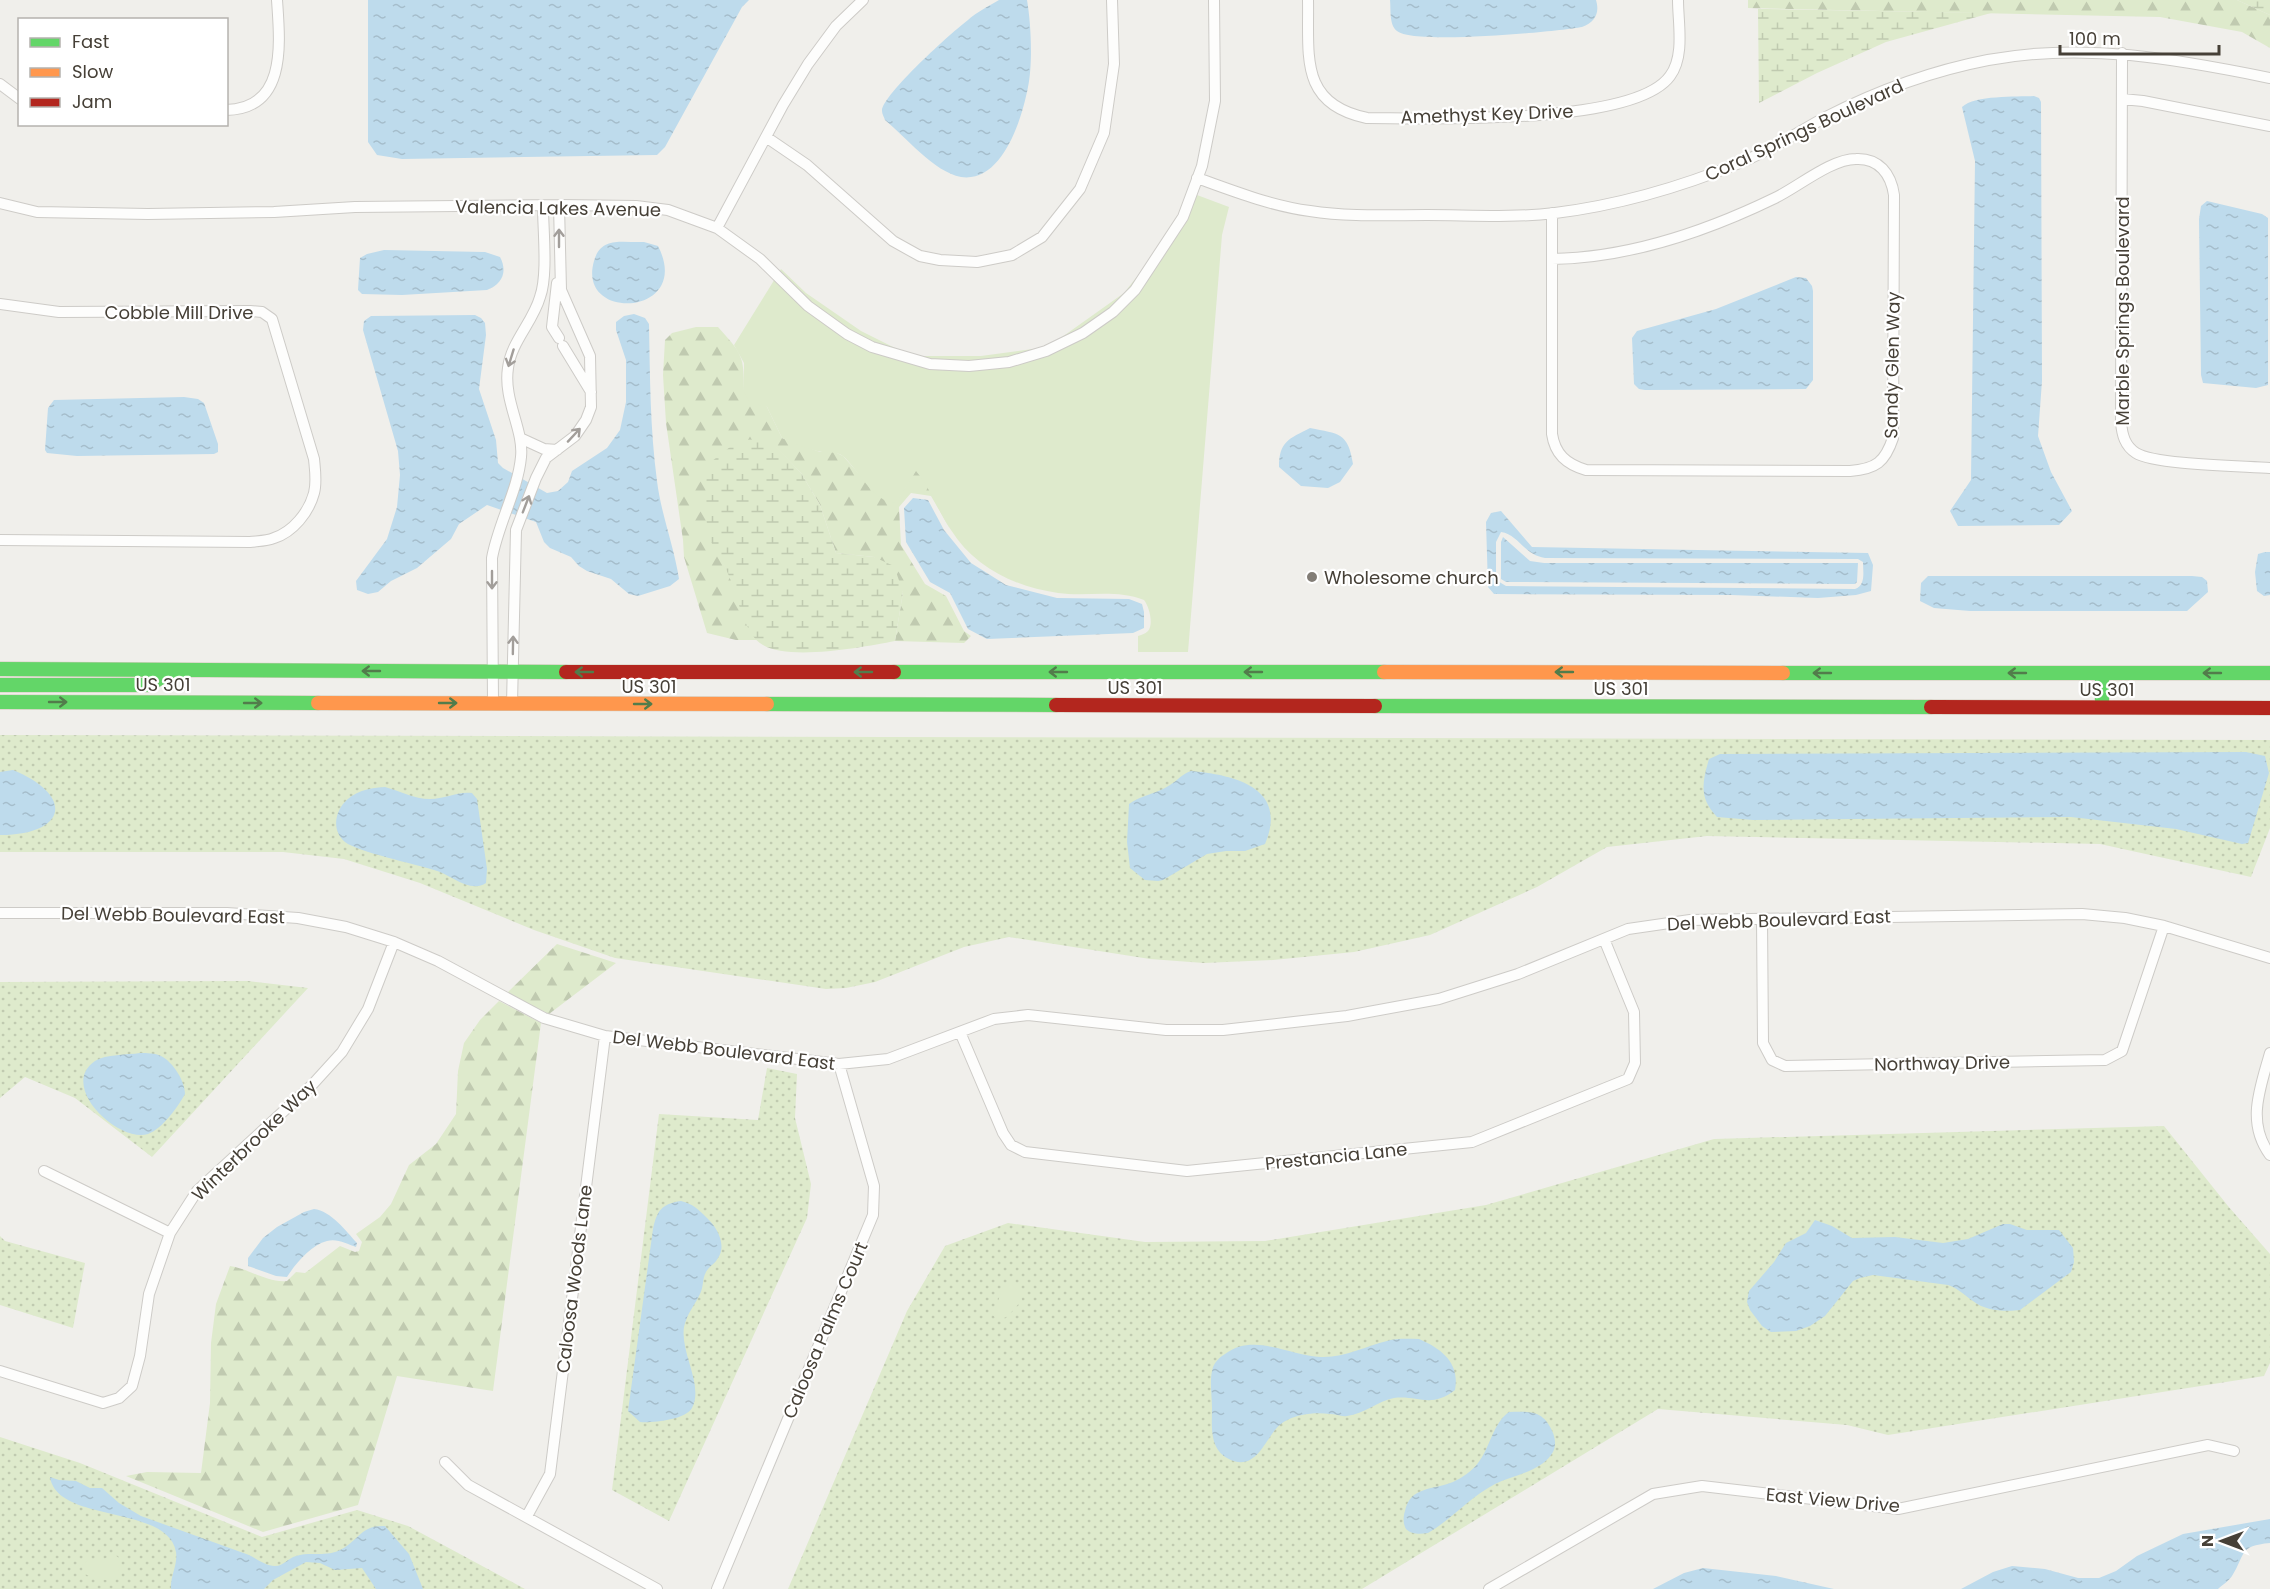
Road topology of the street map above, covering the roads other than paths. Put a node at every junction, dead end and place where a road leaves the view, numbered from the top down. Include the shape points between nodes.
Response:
1 (277, 0) edge
2 (862, 0) edge
3 (1112, 0) edge
4 (1214, 0) edge
5 (1308, 0) edge
6 (1678, 0) edge
7 (2122, 53) junction
8 (2270, 78) edge
9 (0, 84) edge
10 (18, 98) edge
11 (2122, 99) junction
12 (228, 110) edge
13 (2270, 126) edge
14 (766, 136) junction
15 (1197, 178) junction
16 (0, 203) edge
17 (559, 205) junction
18 (543, 206) junction
19 (1552, 213) junction
20 (717, 228) junction
21 (1552, 260) junction
22 (559, 264) junction
23 (0, 304) edge
24 (591, 392) junction
25 (520, 438) junction
26 (557, 450) junction
27 (2270, 468) edge
28 (0, 540) edge
29 (0, 669) edge
30 (173, 670) junction
31 (493, 672) junction
32 (513, 672) junction
33 (2103, 673) junction
34 (2270, 673) edge
35 (0, 685) edge
36 (0, 702) edge
37 (493, 703) junction
38 (512, 703) junction
39 (2102, 707) junction
40 (2270, 708) edge
41 (0, 913) edge
42 (1762, 918) junction
43 (2164, 926) junction
44 (1604, 939) junction
45 (394, 942) junction
46 (2270, 958) edge
47 (960, 1032) junction
48 (605, 1036) junction
49 (2270, 1053) edge
50 (839, 1064) junction
51 (2270, 1155) edge
52 (44, 1170) dead end
53 (170, 1233) junction
54 (0, 1371) edge
55 (2234, 1451) dead end
56 (445, 1462) dead end
57 (527, 1516) junction
58 (657, 1589) edge
59 (717, 1589) edge
60 (1489, 1589) edge

1 - 12 street via 275,78 257,102
2 - 14 street via 836,26 808,64
3 - 14 street via 1114,64 1104,133 1080,189 1042,237 1012,255 977,262 920,256 893,241 807,165
4 - 15 street, Valencia Lakes Avenue via 1215,101
5 - 6 street, Amethyst Key Drive via 1310,66 1316,86 1327,101 1348,114 1379,118 1539,115 1590,110 1656,90 1671,76 1677,62
7 - 8 street, Coral Springs Boulevard
7 - 11 street, Marble Springs Boulevard
7 - 19 street, Coral Springs Boulevard via 2046,53 1934,73 1878,92 1746,160 1691,182 1638,199
9 - 10 street
11 - 13 street
11 - 27 street, Marble Springs Boulevard via 2124,441 2144,458
14 - 20 street
15 - 19 street, Coral Springs Boulevard via 1262,200 1342,215
15 - 20 street, Valencia Lakes Avenue via 1183,217 1135,290 1113,312 1083,333 1046,351 1009,362 930,364 872,347 808,306 760,259
16 - 18 street, Valencia Lakes Avenue via 37,212 148,214
17 - 18 street, Valencia Lakes Avenue
17 - 20 street, Valencia Lakes Avenue via 668,210
22 -> 17 street
18 -> 25 street via 541,297 507,368 508,393
19 - 21 street, Sandy Glen Way
21 - 21 street, Sandy Glen Way via 1600,255 1660,241 1774,198 1839,162 1868,159 1892,181 1894,195 1893,438 1888,453 1865,470 1850,471 1586,470 1572,466 1554,447 1552,434
22 - 24 street via 561,290 590,356
22 - 24 street via 552,327
23 - 28 street, Cobble Mill Drive via 59,312 262,312 272,320 314,459 316,479 303,515 291,529 273,539
26 -> 24 street via 575,436 586,420
25 - 26 street via 544,449
25 -> 31 street via 522,456 492,558
32 -> 26 street via 516,530 546,458
29 - 30 main road, US 301
31 -> 30 main road, US 301
30 - 35 main road via 150,685
31 - 32 main road, US 301
31 - 37 street
33 -> 32 main road, US 301
32 - 38 street
34 -> 33 main road, US 301
33 - 39 main road
36 -> 37 main road, US 301 / US 301
37 - 38 main road, US 301 / US 301
38 -> 39 main road, US 301 / US 301
39 - 40 main road, US 301 / US 301
41 - 45 street, Del Webb Boulevard East via 227,913 298,918
42 - 43 street, Del Webb Boulevard East via 2082,914
42 - 43 street, Northway Drive via 1763,1043 1772,1060 1785,1066 2105,1060 2122,1051
42 - 44 street, Del Webb Boulevard East via 1648,925
43 - 46 street, Del Webb Boulevard East
44 - 47 street, Del Webb Boulevard East via 1518,974 1439,999 1347,1016 1223,1030 1166,1030 1028,1015 994,1019
44 - 47 street, Prestancia Lane via 1634,1012 1635,1063 1629,1079 1472,1142 1187,1171 1025,1152 1011,1145 1003,1133
45 - 48 street, Del Webb Boulevard East via 544,1018
45 - 53 street, Winterbrooke Way via 368,1009 342,1052 197,1191
47 - 50 street, Del Webb Boulevard East via 888,1059
48 - 50 street, Del Webb Boulevard East
48 - 57 street, Caloosa Woods Lane via 550,1474
49 - 51 street via 2255,1115
50 - 59 street, Caloosa Palms Court via 874,1186 873,1215
52 - 53 street
53 - 54 street, Winterbrooke Way via 149,1294 132,1386 119,1398 103,1403
55 - 60 street, East View Drive via 2208,1445 1898,1509 1702,1486 1653,1494
56 - 57 street via 468,1485
57 - 58 street

